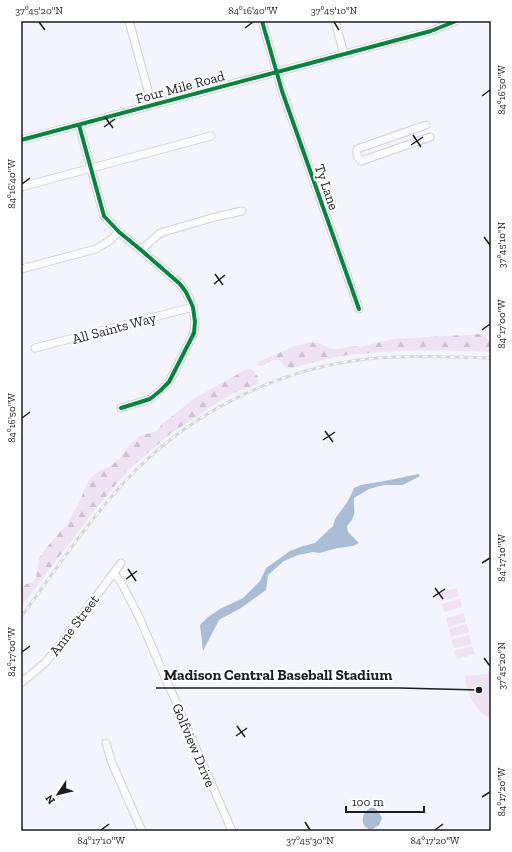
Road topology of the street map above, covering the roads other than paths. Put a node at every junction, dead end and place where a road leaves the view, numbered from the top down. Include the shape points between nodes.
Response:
1 (129, 21) edge
2 (262, 21) edge
3 (335, 21) edge
4 (456, 21) edge
5 (344, 54) junction
6 (276, 73) junction
7 (152, 105) junction
8 (79, 125) junction
9 (426, 125) dead end
10 (211, 136) dead end
11 (430, 137) dead end
12 (21, 140) edge
13 (91, 168) junction
14 (21, 187) edge
15 (242, 211) dead end
16 (119, 232) junction
17 (141, 250) junction
18 (21, 269) edge
19 (193, 307) junction
20 (359, 309) dead end
21 (35, 348) dead end
22 (121, 408) dead end
23 (121, 563) dead end
24 (114, 574) junction
25 (21, 683) edge
26 (106, 743) dead end
27 (142, 831) edge
28 (232, 831) edge

1 - 7 street
2 - 6 street, Ty Lane
3 - 5 street
4 - 5 street, Four Mile Road via 431,31
5 - 6 street, Four Mile Road
6 - 7 street, Four Mile Road
6 - 20 street, Ty Lane
7 - 8 street, Four Mile Road
8 - 12 street, Four Mile Road
8 - 13 street
9 - 11 street via 358,149 357,156 361,161
10 - 13 street
13 - 14 street
13 - 16 street via 104,216
15 - 17 street via 160,233
16 - 17 street
16 - 18 street via 96,249
17 - 19 street via 180,284
19 - 21 street, All Saints Way
19 - 22 street via 194,333 169,382 150,399
23 - 24 street, Anne Street
24 - 25 street, Anne Street via 46,662
24 - 28 street, Golfview Drive via 121,582 139,617
26 - 27 street via 112,764

